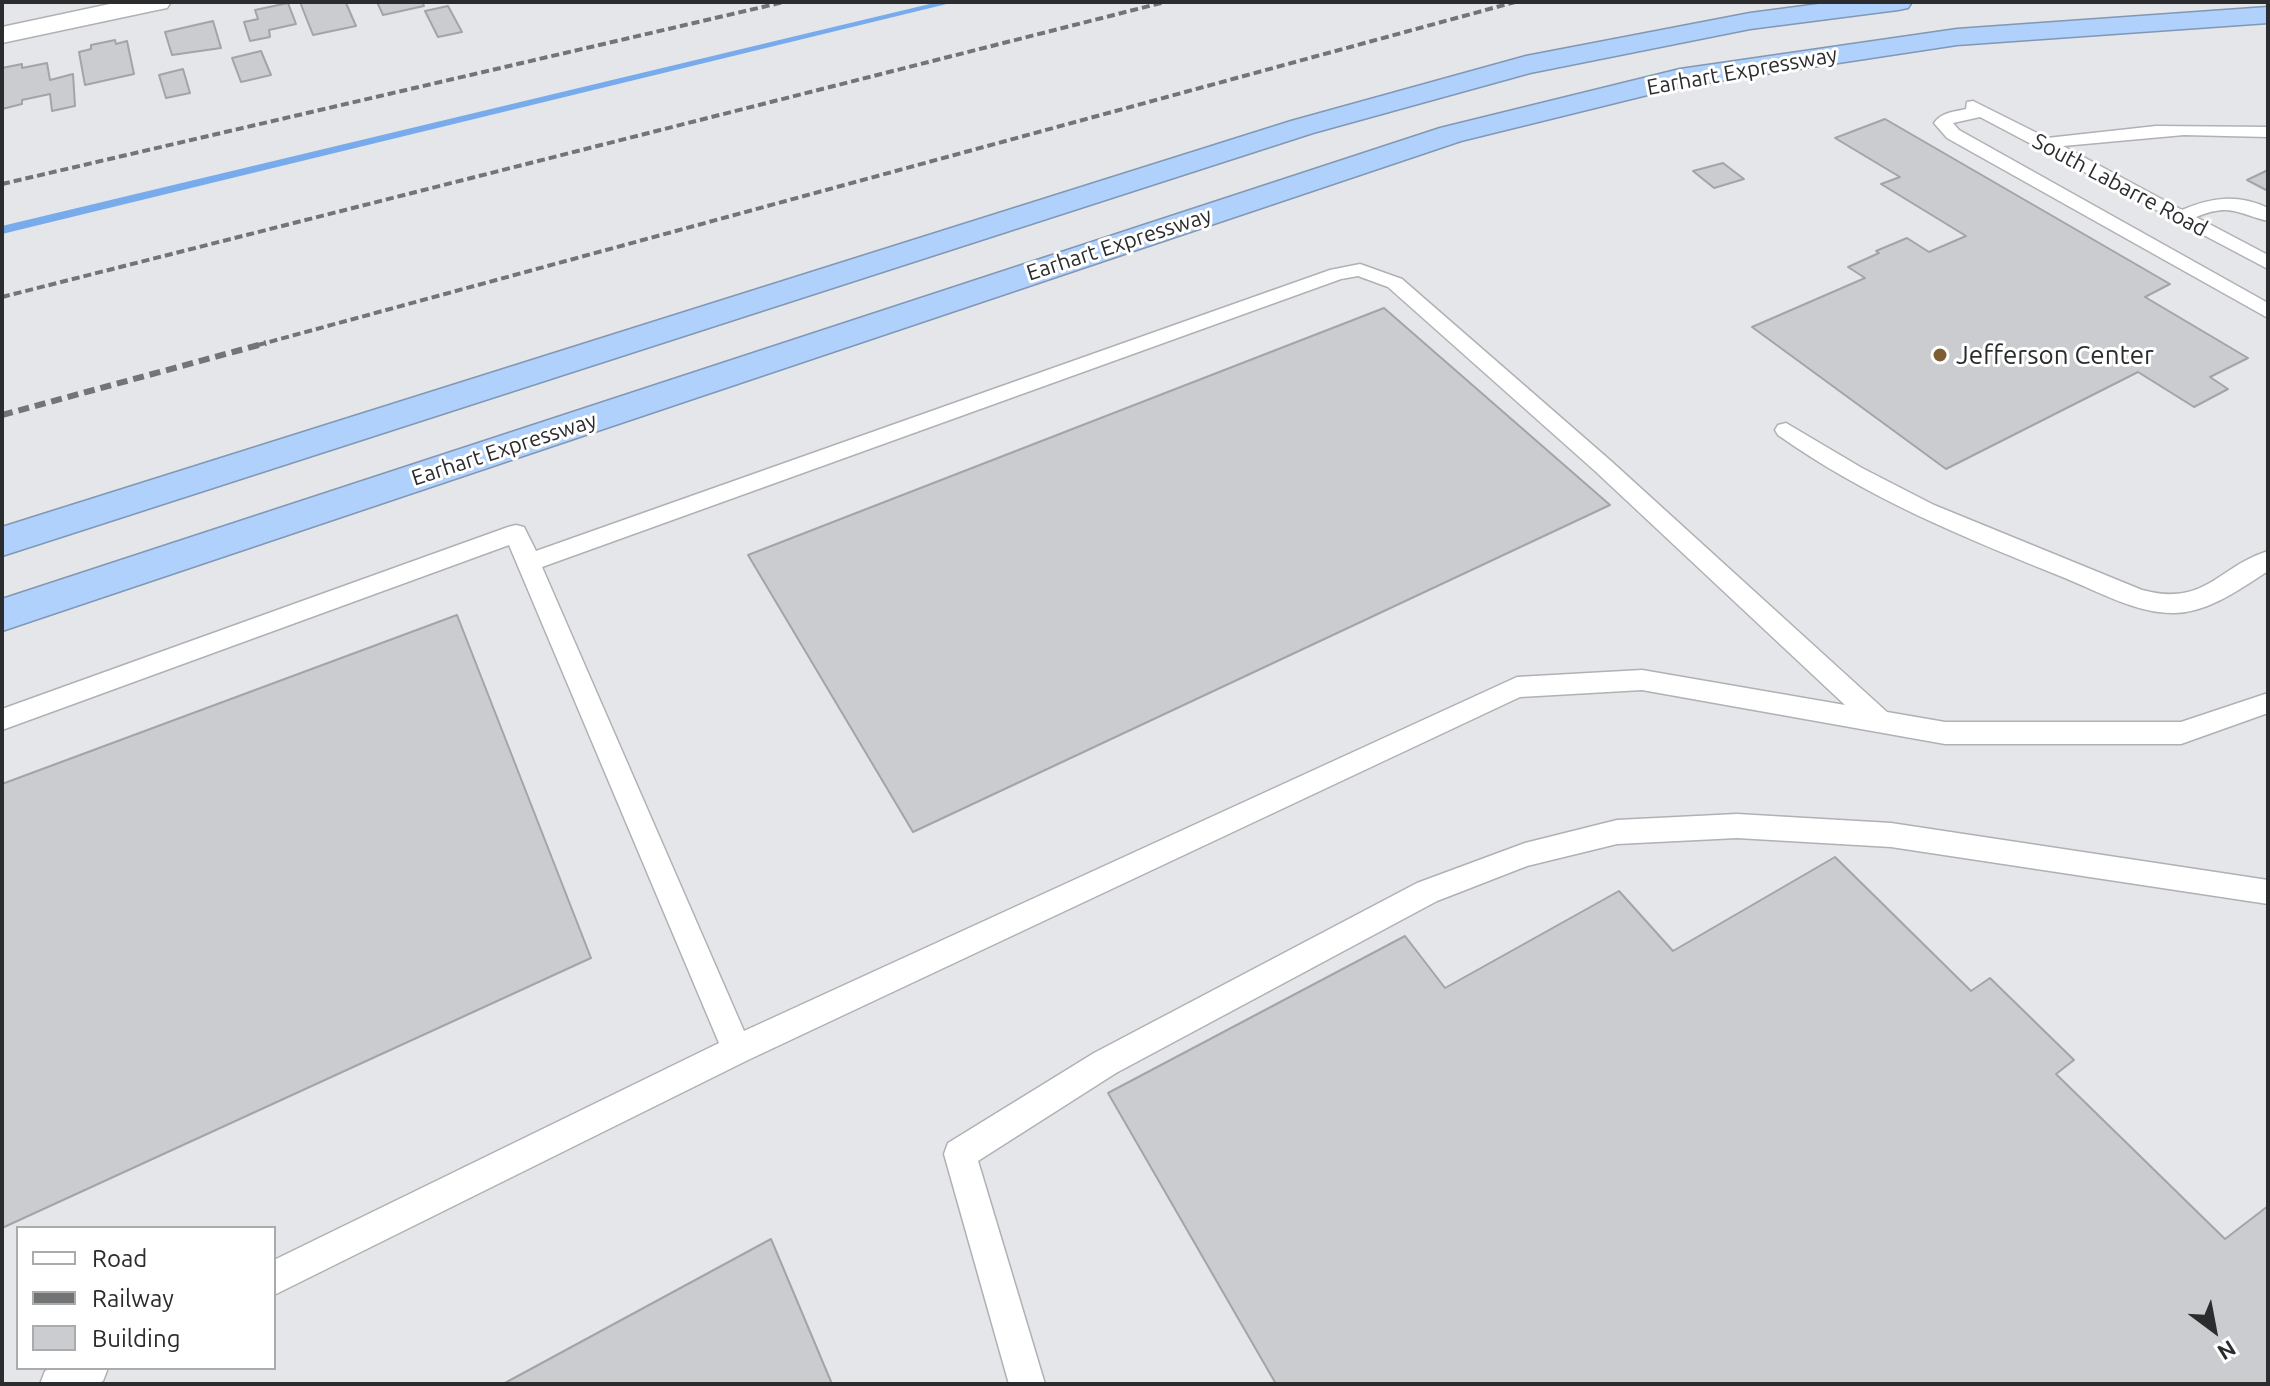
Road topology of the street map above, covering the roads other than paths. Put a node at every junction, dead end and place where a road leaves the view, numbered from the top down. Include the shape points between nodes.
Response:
1 (157, 2) edge
2 (1898, 2) edge
3 (2268, 15) edge
4 (2, 35) edge
5 (2268, 132) edge
6 (2044, 144) junction
7 (2081, 164) junction
8 (2037, 181) junction
9 (2268, 215) edge
10 (2181, 217) junction
11 (2268, 263) edge
12 (2268, 312) edge
13 (1786, 430) dead end
14 (2, 542) edge
15 (2268, 560) edge
16 (527, 563) junction
17 (2, 615) edge
18 (2268, 703) edge
19 (2, 720) edge
20 (1881, 723) junction
21 (2268, 892) edge
22 (737, 1050) junction
23 (276, 1277) edge
24 (86, 1370) edge
25 (58, 1384) edge
26 (1027, 1384) edge

1 - 4 street
2 - 14 highway, Earhart Expressway via 1750,21 1526,65 1302,127
3 - 17 highway, Earhart Expressway via 1957,37 1680,78 1451,134
5 - 6 lane via 2210,129
6 - 7 lane, South Labarre Road
6 - 8 lane, South Labarre Road via 1977,109 1943,123 1953,134
7 - 8 lane
7 - 10 lane, South Labarre Road
8 - 12 lane
9 - 10 lane via 2225,201
10 - 11 lane, South Labarre Road
13 - 15 lane via 1828,461 1922,508 2126,593 2172,605 2195,602
16 - 19 lane via 516,533
16 - 20 lane via 1360,270 1395,283
16 - 22 lane
18 - 20 lane via 2181,733 1945,733
20 - 22 lane via 1642,680 1517,687
21 - 26 lane via 1891,835 1737,826 1617,832 1525,855 1427,892 1105,1063 960,1154
22 - 23 lane
24 - 25 lane

